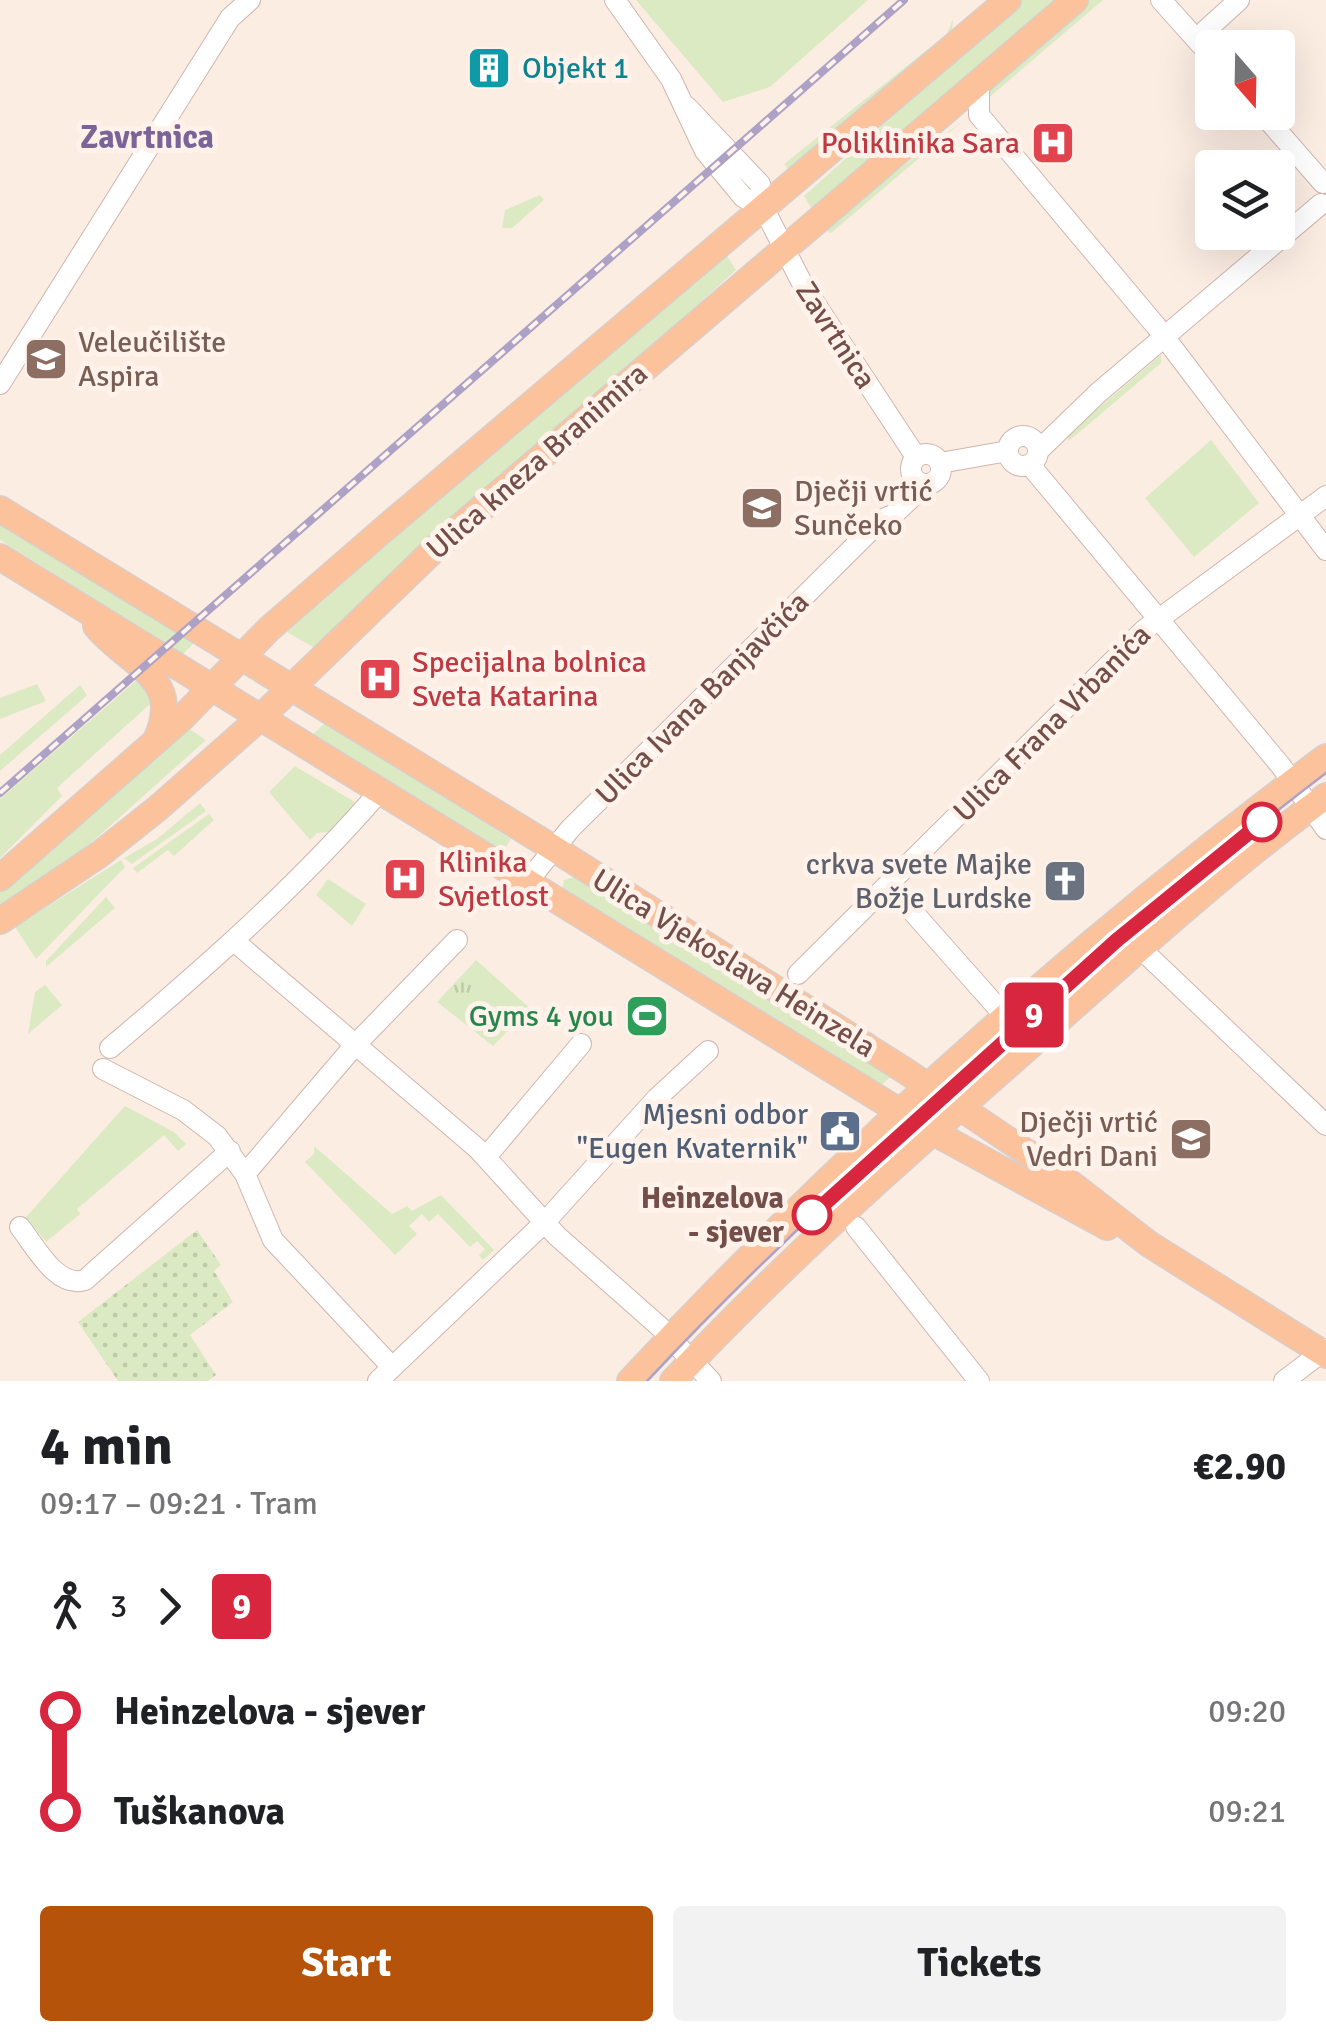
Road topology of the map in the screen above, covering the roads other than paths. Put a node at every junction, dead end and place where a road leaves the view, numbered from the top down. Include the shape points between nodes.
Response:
1 (250, 0) edge
2 (616, 0) edge
3 (1008, 0) edge
4 (1076, 0) edge
5 (1162, 0) edge
6 (1239, 0) edge
7 (1207, 30) edge
8 (1195, 37) edge
9 (979, 83) junction
10 (946, 112) junction
11 (979, 115) junction
12 (1275, 130) edge
13 (1324, 194) edge
14 (764, 209) junction
15 (784, 250) junction
16 (1166, 338) junction
17 (0, 384) edge
18 (1032, 451) junction
19 (918, 472) junction
20 (1326, 496) edge
21 (0, 509) edge
22 (1301, 516) junction
23 (1326, 550) edge
24 (0, 556) edge
25 (85, 609) junction
26 (1157, 620) junction
27 (242, 658) junction
28 (212, 688) junction
29 (292, 688) junction
30 (261, 718) junction
31 (155, 742) junction
32 (1326, 757) edge
33 (1292, 782) junction
34 (380, 791) junction
35 (1318, 801) edge
36 (1326, 829) edge
37 (553, 848) junction
38 (0, 878) edge
39 (528, 881) junction
40 (889, 885) junction
41 (0, 922) edge
42 (457, 940) dead end
43 (234, 941) junction
44 (1140, 948) junction
45 (798, 974) dead end
46 (996, 1007) dead end
47 (582, 1044) dead end
48 (355, 1045) junction
49 (110, 1048) dead end
50 (708, 1052) dead end
51 (103, 1069) dead end
52 (928, 1086) junction
53 (960, 1108) junction
54 (902, 1112) junction
55 (1326, 1125) edge
56 (934, 1132) junction
57 (230, 1151) junction
58 (486, 1157) junction
59 (245, 1174) junction
60 (544, 1222) junction
61 (20, 1226) dead end
62 (856, 1227) dead end
63 (1149, 1244) junction
64 (671, 1337) junction
65 (1325, 1352) edge
66 (694, 1359) junction
67 (385, 1374) edge
68 (630, 1381) edge
69 (674, 1381) edge
70 (711, 1381) edge
71 (978, 1381) edge
72 (1284, 1381) edge

1 - 17 street via 230,18
2 - 14 street, Zavrtnica via 687,107 760,184
3 - 14 main road, Ulica kneza Branimira
4 - 9 main road, Ulica kneza Branimira
5 - 8 street
6 - 7 street
9 - 10 main road, Ulica kneza Branimira
9 - 11 street
10 - 11 street
10 - 15 main road, Ulica kneza Branimira
11 - 16 street
12 - 13 street
13 - 16 street
14 - 15 street, Zavrtnica
14 - 27 main road, Ulica kneza Branimira via 382,530
15 - 19 street, Zavrtnica
15 - 29 main road, Ulica kneza Branimira via 442,542
16 - 18 street
16 - 22 street
18 - 19 street via 1013,440 1008,451 940,463 930,454
18 - 26 street
19 - 37 street, Ulica Ivana Banjavčića via 881,520
20 - 22 street, Ulica Frana Vrbanića
21 - 27 main road, Ulica Vjekoslava Heinzela
22 - 23 street
22 - 26 street, Ulica Frana Vrbanića
24 - 25 main road, Ulica Vjekoslava Heinzela
25 - 28 main road, Ulica Vjekoslava Heinzela
25 - 31 main road via 115,647 159,682 164,717
26 - 33 street
26 - 40 street, Ulica Frana Vrbanića
27 - 28 main road, Ulica kneza Branimira
27 - 29 main road, Ulica Vjekoslava Heinzela
28 - 30 main road, Ulica Vjekoslava Heinzela
28 - 31 main road, Ulica kneza Branimira
29 - 30 main road, Ulica kneza Branimira
29 - 37 main road, Ulica Vjekoslava Heinzela
30 - 34 main road, Ulica Vjekoslava Heinzela
30 - 41 main road, Ulica kneza Branimira via 100,854
31 - 38 main road, Ulica kneza Branimira
32 - 33 main road
33 - 35 street
33 - 52 main road
34 - 39 main road, Ulica Vjekoslava Heinzela
34 - 43 street via 320,860
35 - 36 street
35 - 44 main road
37 - 39 street, Ulica Ivana Banjavčića
37 - 52 main road, Ulica Vjekoslava Heinzela
39 - 54 main road, Ulica Vjekoslava Heinzela
40 - 45 street, Ulica Frana Vrbanića
40 - 46 street
42 - 48 street
43 - 48 street
43 - 49 street
44 - 53 main road
44 - 55 street
47 - 58 street
48 - 58 street
48 - 59 street
50 - 60 street
51 - 57 street via 183,1110
52 - 53 main road, Ulica Vjekoslava Heinzela
52 - 54 main road
53 - 56 main road
53 - 63 main road, Ulica Vjekoslava Heinzela
54 - 56 main road, Ulica Vjekoslava Heinzela
54 - 64 main road
56 - 63 main road, Ulica Vjekoslava Heinzela via 1044,1196
56 - 66 main road
57 - 59 street
57 - 61 street via 85,1280 62,1278
58 - 60 street
59 - 67 street via 273,1240
60 - 64 street
60 - 67 street
62 - 71 street
63 - 65 main road, Ulica Vjekoslava Heinzela
64 - 66 street
64 - 68 main road
65 - 72 street
66 - 69 main road
66 - 70 street

